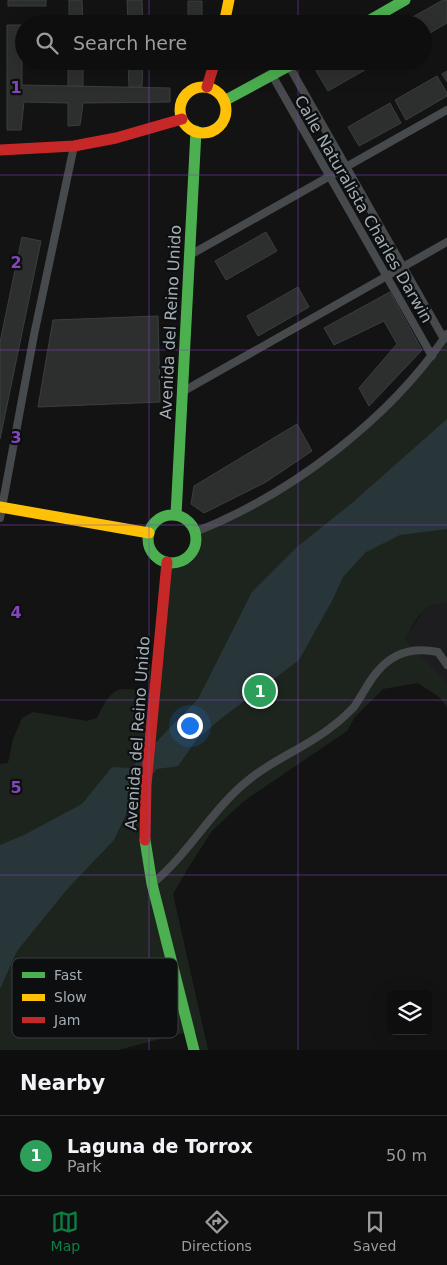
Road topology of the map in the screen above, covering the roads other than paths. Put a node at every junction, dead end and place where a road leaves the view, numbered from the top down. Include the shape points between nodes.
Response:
1 (230, 0) edge
2 (405, 0) edge
3 (226, 15) edge
4 (379, 15) edge
5 (212, 70) edge
6 (282, 70) edge
7 (297, 70) edge
8 (272, 75) junction
9 (207, 87) junction
10 (224, 101) junction
11 (447, 110) edge
12 (182, 119) junction
13 (196, 131) junction
14 (74, 146) junction
15 (0, 150) edge
16 (347, 167) junction
17 (330, 176) junction
18 (447, 242) edge
19 (190, 256) junction
20 (403, 267) junction
21 (386, 276) junction
22 (446, 337) edge
23 (432, 356) junction
24 (182, 392) junction
25 (1, 511) edge
26 (176, 515) junction
27 (195, 532) junction
28 (148, 533) junction
29 (167, 562) junction
30 (447, 664) edge
31 (152, 884) junction
32 (171, 958) edge
33 (178, 987) edge
34 (194, 1050) edge

1 - 3 street
2 - 4 street
5 - 9 street
6 - 8 street
7 - 16 street, Calle Naturalista Charles Darwin
8 - 10 street
8 - 17 street, Calle Naturalista Charles Darwin
9 - 10 street
9 - 12 street via 187,93 181,105
10 - 13 street via 226,108 222,122 211,131
11 - 16 street
12 - 13 street
12 - 14 street
13 - 19 street, Avenida del Reino Unido
14 - 15 street
14 - 25 street
16 - 17 street
16 - 20 street, Calle Naturalista Charles Darwin
17 - 19 street
17 - 21 street, Calle Naturalista Charles Darwin
18 - 20 street
19 - 24 street, Avenida del Reino Unido
20 - 21 street
20 - 22 street, Calle Naturalista Charles Darwin
21 - 23 street, Calle Naturalista Charles Darwin
21 - 24 street
22 - 23 street
23 - 27 street via 392,401 318,465 269,496
24 - 26 street, Avenida del Reino Unido
25 - 28 street
26 - 27 street via 188,521
26 - 28 street via 162,517
27 - 29 street via 196,541 189,555 175,563
28 - 29 street via 150,548 160,560
29 - 31 street, Avenida del Reino Unido via 146,785 145,838
30 - 31 street via 438,652 425,650 408,650 391,659 377,671 353,707 333,726 251,778 224,804 168,871
31 - 32 street, Avenida del Reino Unido
33 - 34 street, Avenida del Reino Unido

